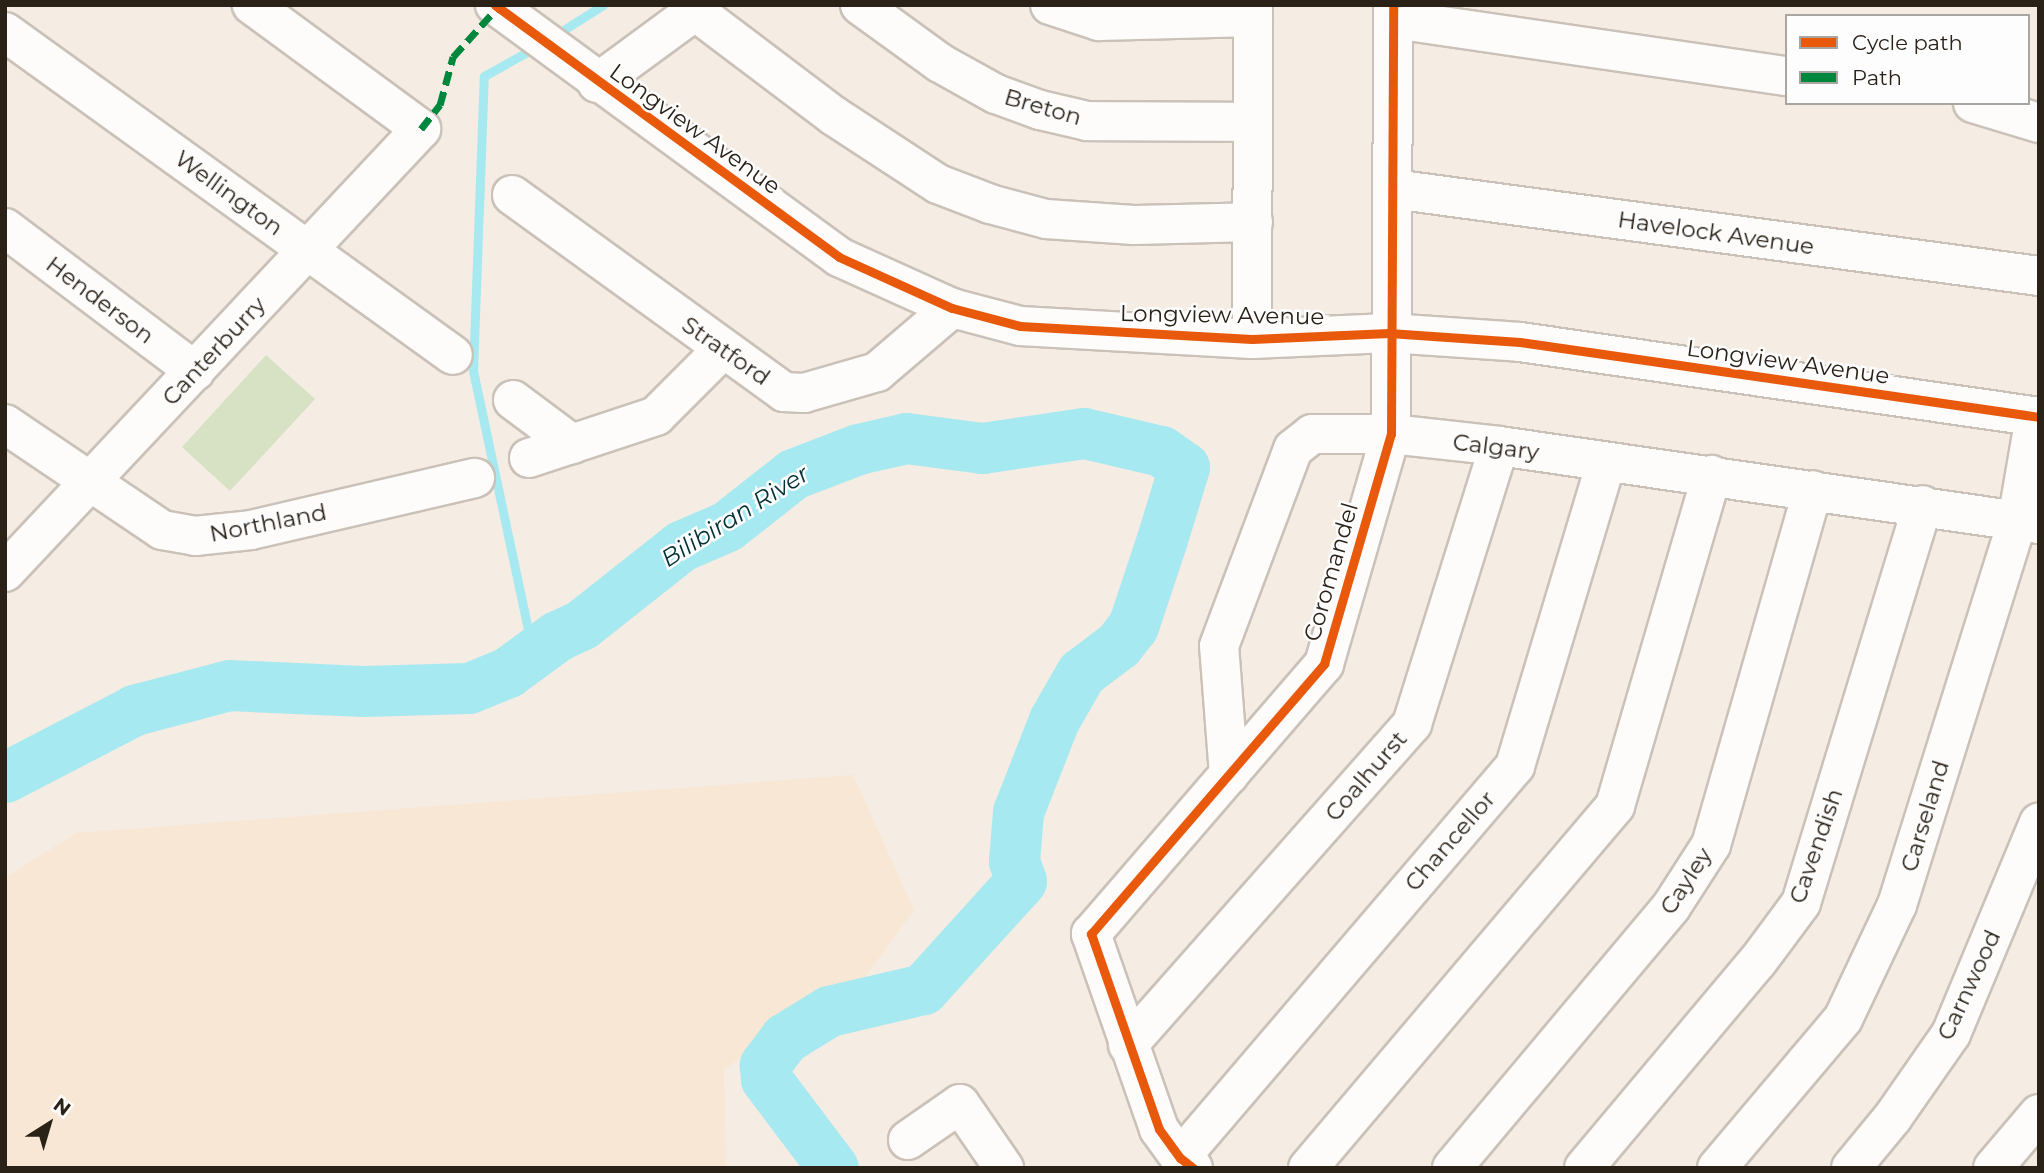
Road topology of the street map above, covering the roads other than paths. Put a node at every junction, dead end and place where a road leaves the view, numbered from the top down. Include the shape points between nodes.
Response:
1 (252, 5) edge
2 (860, 5) edge
3 (1050, 5) edge
4 (497, 6) edge
5 (699, 8) edge
6 (1253, 11) edge
7 (1394, 12) edge
8 (5, 32) edge
9 (1785, 76) edge
10 (597, 83) junction
11 (1980, 105) edge
12 (1252, 122) junction
13 (2039, 123) edge
14 (1393, 189) junction
15 (512, 195) dead end
16 (1253, 222) junction
17 (5, 228) edge
18 (309, 251) junction
19 (2039, 276) edge
20 (952, 308) junction
21 (1389, 333) junction
22 (1252, 339) junction
23 (722, 350) junction
24 (453, 355) dead end
25 (195, 371) junction
26 (513, 400) dead end
27 (2037, 417) edge
28 (5, 424) edge
29 (1391, 434) junction
30 (572, 444) junction
31 (1499, 446) junction
32 (529, 457) dead end
33 (1606, 462) junction
34 (1713, 475) junction
35 (475, 478) dead end
36 (90, 483) junction
37 (1813, 490) junction
38 (1923, 505) junction
39 (2028, 522) edge
40 (5, 572) edge
41 (1229, 775) junction
42 (2038, 833) edge
43 (1128, 1045) junction
44 (2039, 1114) edge
45 (908, 1140) dead end
46 (1186, 1163) edge
47 (1004, 1168) edge
48 (1307, 1168) edge
49 (1452, 1168) edge
50 (1584, 1168) edge
51 (1717, 1168) edge
52 (1851, 1168) edge
53 (1993, 1168) edge

1 - 18 street, Canterburry via 421,129
2 - 12 street, Breton via 940,63 996,94 1040,110 1087,121
3 - 6 street via 1099,21
4 - 10 street, Longview Avenue
5 - 10 street
5 - 16 street via 834,116 938,184 1046,219 1134,225
6 - 12 street
7 - 9 street
7 - 14 street, Coromandel
8 - 18 street, Wellington
10 - 20 street, Longview Avenue via 839,257
11 - 13 street
12 - 16 street
14 - 19 street, Havelock Avenue
14 - 21 street, Coromandel
15 - 23 street, Stratford
16 - 22 street
17 - 25 street, Henderson
18 - 24 street, Wellington
18 - 25 street, Canterburry
20 - 22 street, Longview Avenue via 1020,326
20 - 23 street, Stratford via 877,372 804,393 784,392
21 - 22 street, Longview Avenue
21 - 27 street, Longview Avenue via 1520,342
21 - 29 street, Coromandel
23 - 30 street via 656,416
25 - 36 street, Canterburry
26 - 30 street
27 - 39 street, Carseland
28 - 36 street, Northland
29 - 31 street, Calgary
29 - 41 street, Coromandel via 1324,664
29 - 41 street, Calgary via 1312,434 1293,449 1219,646
30 - 32 street
31 - 33 street, Calgary
31 - 43 street, Coalhurst via 1412,724
33 - 34 street, Calgary
33 - 46 street, Chancellor via 1515,766
34 - 37 street, Calgary
34 - 48 street via 1615,806
35 - 36 street, Northland via 251,530 195,536 162,530
36 - 40 street, Canterburry
37 - 38 street, Calgary
37 - 49 street, Cayley via 1711,845 1671,907
38 - 39 street, Calgary
38 - 50 street, Cavendish via 1801,903
39 - 51 street, Carseland via 1897,905 1843,1019
41 - 43 street, Coromandel via 1091,934
42 - 52 street, Carnwood via 1951,1034 1893,1118
43 - 46 street, Coromandel via 1159,1129
44 - 53 street
45 - 47 street via 960,1104

